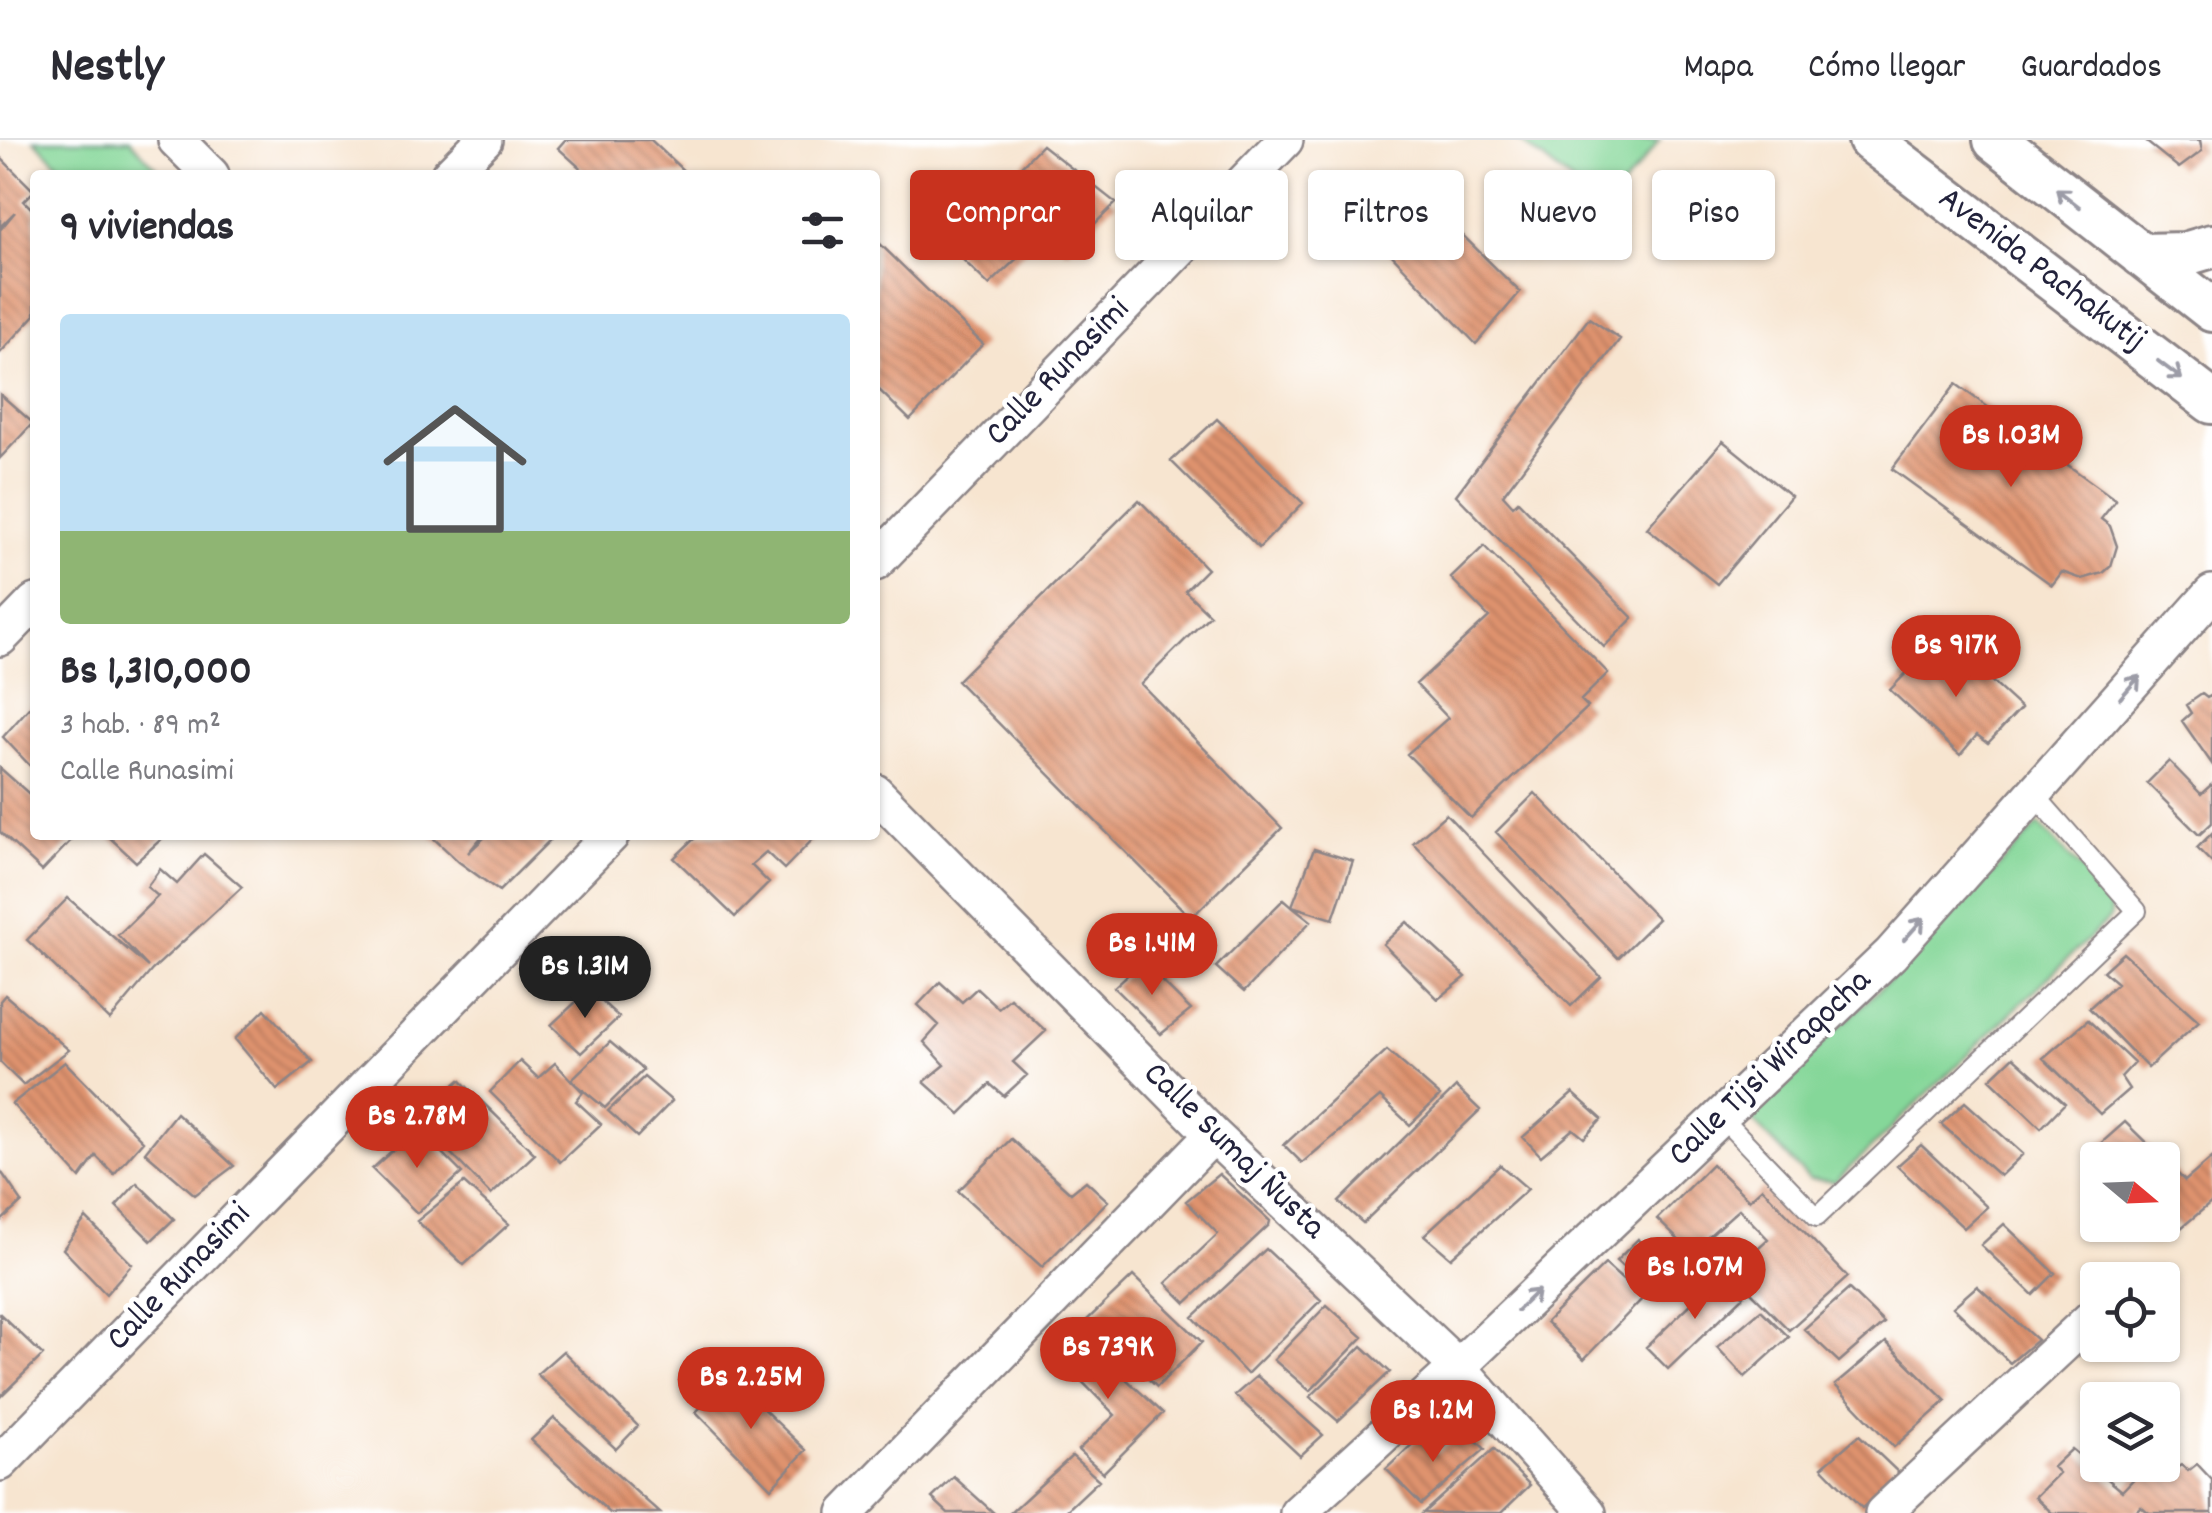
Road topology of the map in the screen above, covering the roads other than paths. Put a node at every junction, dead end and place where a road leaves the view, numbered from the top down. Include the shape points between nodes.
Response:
1 (176, 140) edge
2 (484, 140) edge
3 (1285, 140) edge
4 (1870, 140) edge
5 (1995, 140) edge
6 (206, 170) edge
7 (455, 170) edge
8 (2212, 246) edge
9 (2141, 255) junction
10 (2212, 310) edge
11 (2212, 402) edge
12 (880, 558) edge
13 (30, 607) edge
14 (2207, 609) edge
15 (0, 638) edge
16 (2034, 795) junction
17 (880, 797) edge
18 (606, 840) edge
19 (1721, 1116) junction
20 (1213, 1135) junction
21 (2080, 1329) edge
22 (1458, 1367) junction
23 (0, 1462) edge
24 (846, 1513) edge
25 (1298, 1513) edge
26 (1588, 1513) edge
27 (1884, 1513) edge

1 - 6 street
2 - 7 street
3 - 12 street, Calle Runasimi
4 -> 11 street, Avenida Pachakutij
9 -> 5 street, Avenida Pachakutij
8 - 9 street
9 - 10 street, Avenida Pachakutij
13 - 15 street
16 -> 14 street, Calle Tijsi Wiraqocha
19 -> 16 street, Calle Tijsi Wiraqocha via 1891,954
16 - 19 lane via 2137,911 1816,1217
17 - 20 street, Calle Sumaj Ñusta
18 - 23 street, Calle Runasimi
22 -> 19 street, Calle Tijsi Wiraqocha
20 - 22 street, Calle Sumaj Ñusta
20 - 24 street
21 - 27 street
22 - 25 street, Calle Tijsi Wiraqocha
22 - 26 street, Calle Sumaj Ñusta

